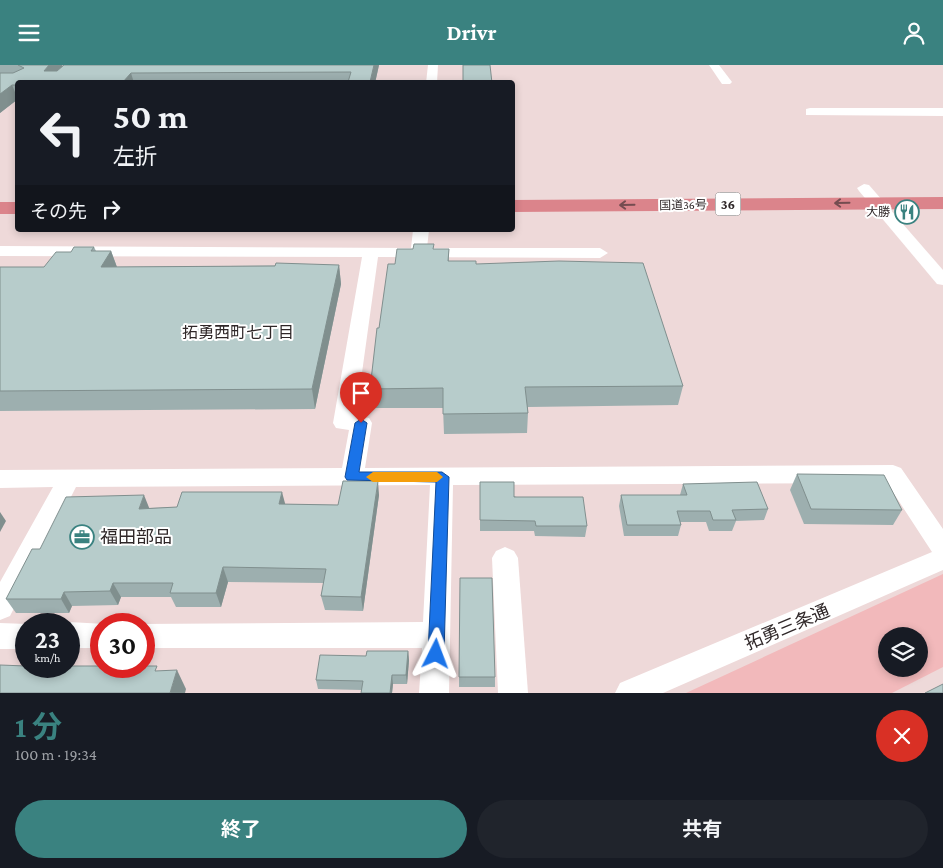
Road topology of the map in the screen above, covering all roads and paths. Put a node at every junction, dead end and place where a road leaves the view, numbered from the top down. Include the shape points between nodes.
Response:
1 (433, 65) edge
2 (714, 65) edge
3 (431, 80) edge
4 (726, 82) dead end
5 (810, 112) dead end
6 (943, 112) edge
7 (864, 188) junction
8 (943, 188) edge
9 (515, 191) edge
10 (0, 192) edge
11 (15, 192) edge
12 (878, 203) junction
13 (943, 203) edge
14 (515, 206) edge
15 (0, 208) edge
16 (15, 208) edge
17 (421, 232) edge
18 (0, 251) edge
19 (371, 252) junction
20 (418, 253) junction
21 (600, 253) dead end
22 (943, 280) edge
23 (352, 477) junction
24 (442, 477) junction
25 (0, 479) edge
26 (69, 479) junction
27 (943, 549) edge
28 (505, 558) dead end
29 (943, 559) edge
30 (0, 607) edge
31 (155, 635) edge
32 (438, 635) junction
33 (0, 636) edge
34 (15, 636) edge
35 (434, 693) edge
36 (512, 693) edge
37 (630, 693) edge

1 - 3 street
2 - 4 street
5 - 6 street
7 - 8 highway, 国道36号 / 36
7 - 9 highway, 国道36号 / 36
7 - 12 street
10 - 11 highway
12 - 13 highway, 国道36号 / 36
12 -> 14 highway, 国道36号 / 36
12 - 22 street
15 - 16 highway
17 - 20 street
18 - 19 street
19 - 20 street
19 - 23 street via 344,423 361,423
20 - 21 street
23 - 24 street
23 - 26 street
24 - 27 street via 893,474
24 - 32 street
25 - 26 street
26 - 30 street
28 - 36 street
29 - 37 street, 拓勇三条通
31 - 32 street
32 - 35 street
33 - 34 street

